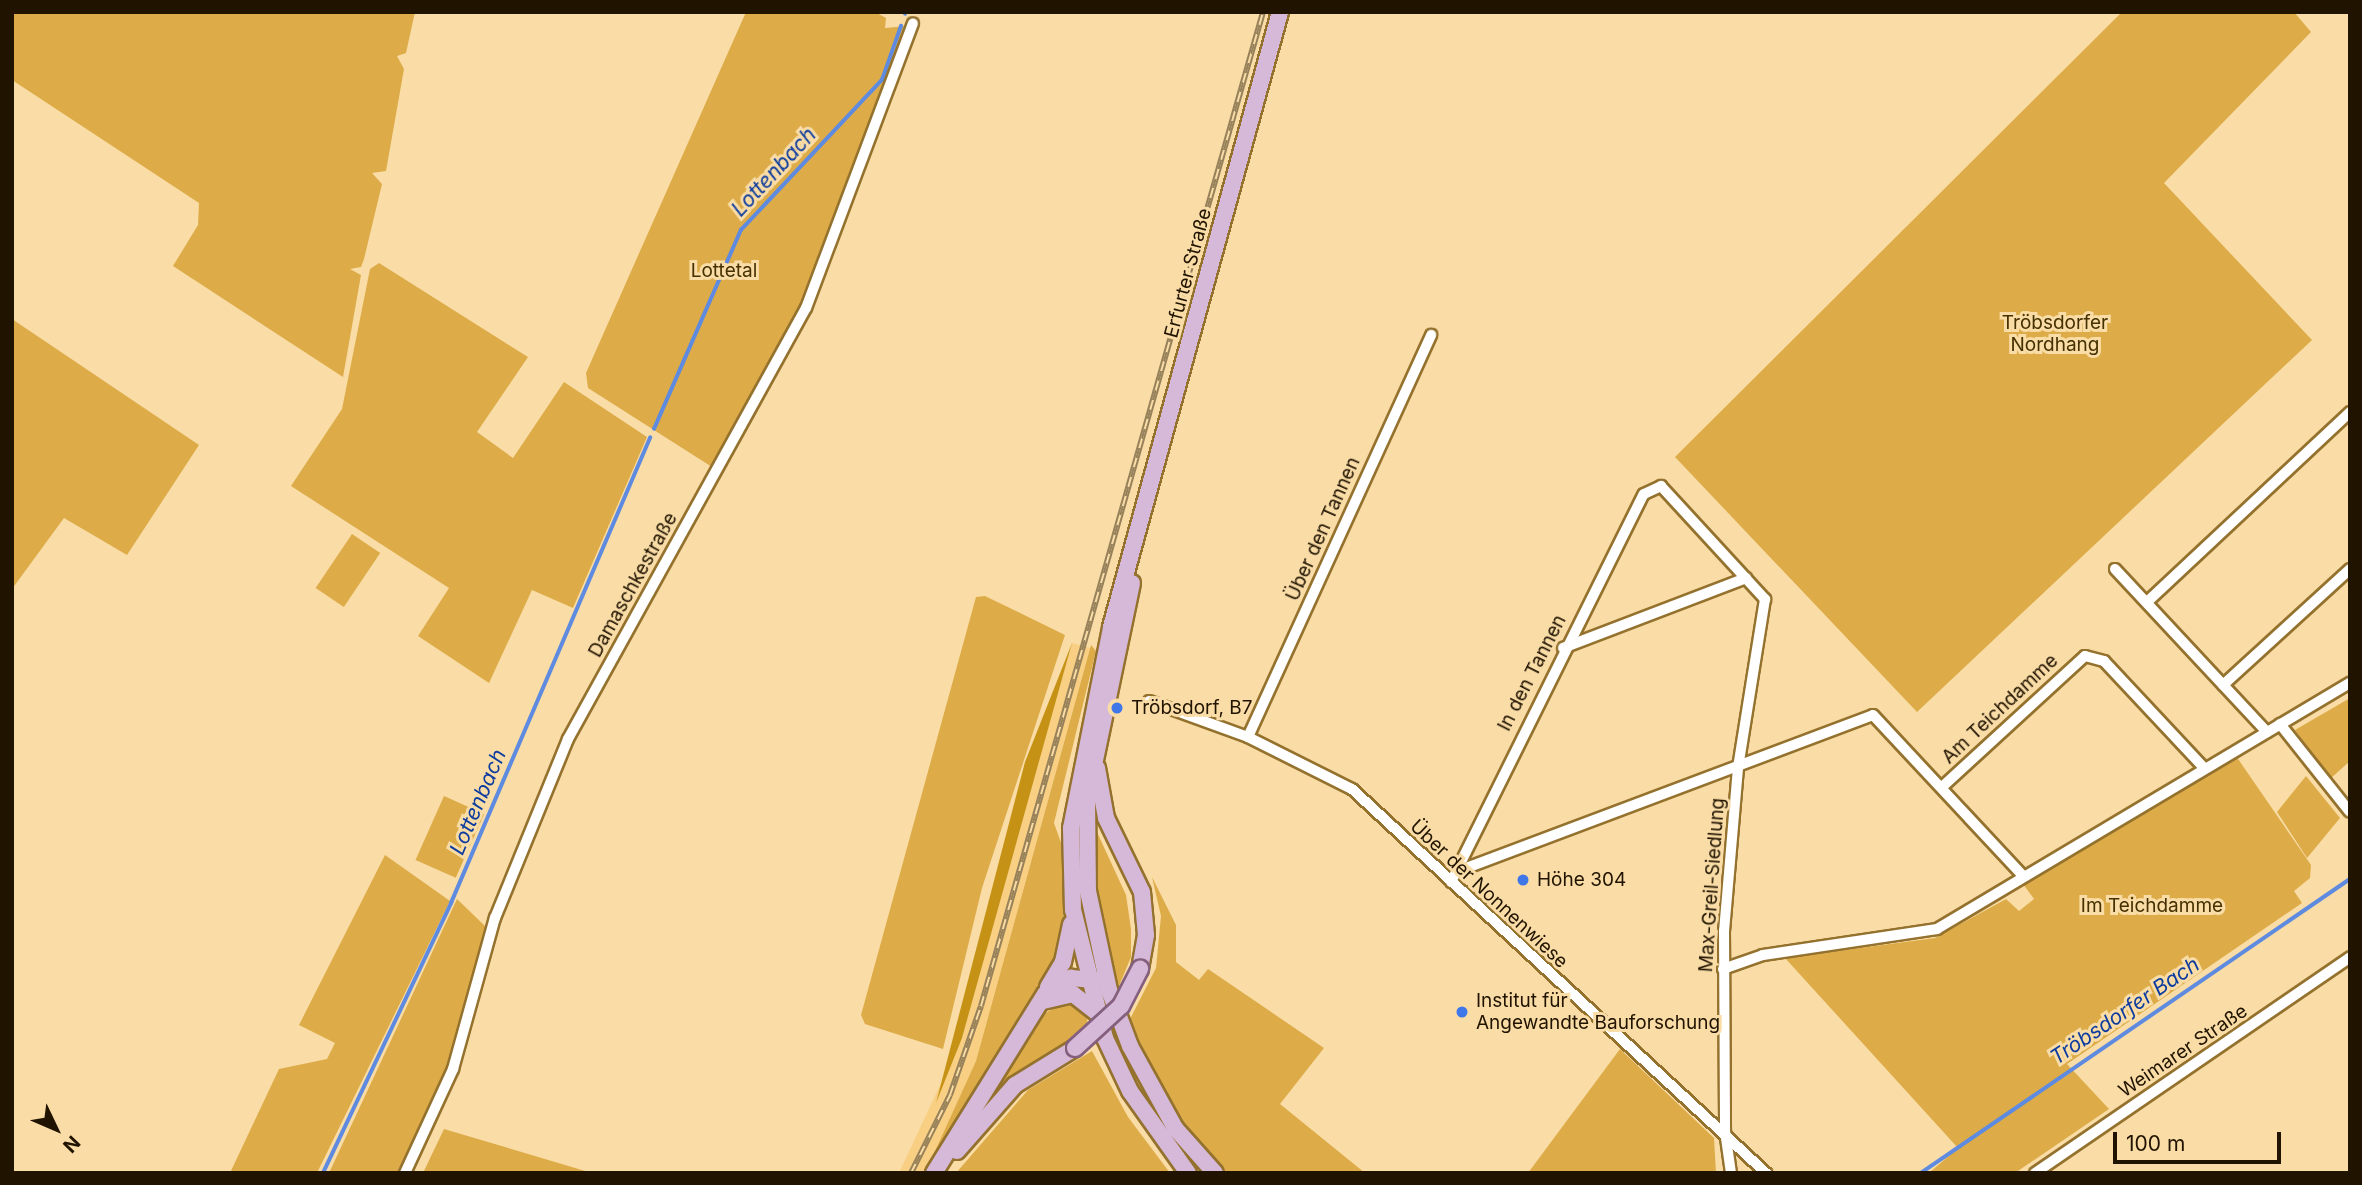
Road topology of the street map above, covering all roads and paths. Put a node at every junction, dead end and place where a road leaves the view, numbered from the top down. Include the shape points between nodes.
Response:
1 (1280, 12) edge
2 (913, 23) dead end
3 (1430, 335) dead end
4 (2350, 412) edge
5 (1655, 484) joint
6 (1136, 546) junction
7 (2115, 569) dead end
8 (2350, 569) edge
9 (1746, 578) junction
10 (2147, 602) junction
11 (1563, 648) junction
12 (2350, 683) edge
13 (2224, 685) junction
14 (1149, 701) dead end
15 (1873, 715) joint
16 (2280, 724) junction
17 (2267, 732) junction
18 (1248, 737) junction
19 (1094, 755) junction
20 (1738, 768) junction
21 (2204, 768) junction
22 (1942, 787) junction
23 (2350, 812) edge
24 (1461, 870) junction
25 (2024, 877) junction
26 (1451, 882) junction
27 (1073, 910) junction
28 (2350, 957) edge
29 (1723, 969) junction
30 (1086, 977) junction
31 (1109, 990) junction
32 (1035, 1007) junction
33 (1098, 1015) junction
34 (1725, 1131) junction
35 (405, 1173) edge
36 (934, 1173) edge
37 (940, 1173) edge
38 (1188, 1173) edge
39 (1215, 1173) edge
40 (1731, 1173) edge
41 (1766, 1173) edge
42 (2035, 1173) edge

1 - 6 main road, Erfurter Straße
2 - 35 street, Damaschkestraße via 806,308 568,739 495,918 453,1069
3 - 18 street, Über den Tannen
4 - 10 street
5 - 9 street, Max-Greil-Siedlung
5 - 11 street, In den Tannen
6 - 19 main road, Erfurter Straße via 1127,622
6 - 27 main road, Erfurter Straße via 1079,763 1071,828
7 - 10 street
8 - 13 street
9 - 11 street
9 - 20 street, Max-Greil-Siedlung via 1765,599
10 - 13 street
11 - 24 street, In den Tannen via 1460,857
12 - 16 street
13 - 17 street
14 - 18 street, Über der Nonnenwiese
15 - 20 street, Max-Greil-Siedlung
15 - 22 street, Am Teichdamme
16 - 17 street
16 - 23 street
17 - 21 street
18 - 26 street, Über der Nonnenwiese via 1352,789
19 - 31 main road, Erfurter Straße via 1084,853
19 - 37 main road, bridge via 1106,818 1142,892 1146,935 1140,969 1121,1006 1075,1048 1005,1094
20 - 24 street, Max-Greil-Siedlung
20 - 29 street, Max-Greil-Siedlung
21 - 22 street, Am Teichdamme via 2104,661 2085,656
21 - 25 street
22 - 25 street, Am Teichdamme
24 - 26 street, In den Tannen
25 - 29 street via 1937,929 1787,951
26 - 34 street, Über der Nonnenwiese
27 - 30 main road
27 - 32 main road via 1063,962
28 - 42 street, Weimarer Straße
29 - 34 street, Max-Greil-Siedlung
30 - 31 main road
30 - 32 main road via 1057,983
30 - 33 main road
31 - 39 main road, Erfurter Straße via 1151,1088 1175,1128
32 - 33 main road via 1073,994
32 - 36 main road
33 - 38 main road via 1130,1091
34 - 40 street, Max-Greil-Siedlung
34 - 41 street, Über der Nonnenwiese

